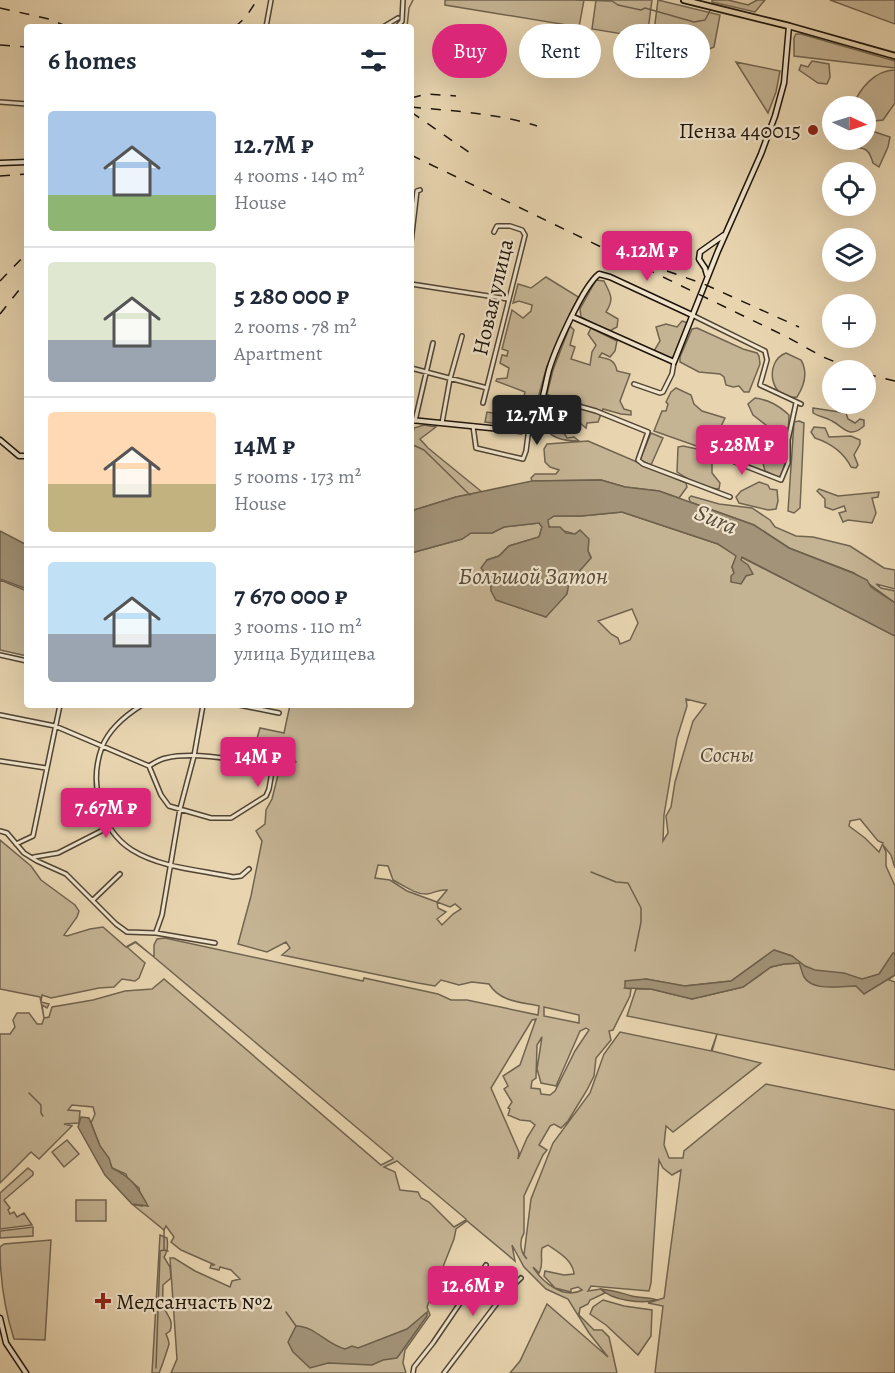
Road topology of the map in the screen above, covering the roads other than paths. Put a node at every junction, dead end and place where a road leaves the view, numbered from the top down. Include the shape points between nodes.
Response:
1 (271, 0) edge
2 (403, 0) edge
3 (684, 0) edge
4 (398, 18) dead end
5 (267, 24) edge
6 (388, 24) edge
7 (400, 24) edge
8 (789, 26) junction
9 (895, 56) edge
10 (0, 102) edge
11 (24, 104) edge
12 (24, 162) edge
13 (0, 163) edge
14 (420, 190) dead end
15 (414, 216) edge
16 (494, 232) dead end
17 (724, 235) junction
18 (713, 262) junction
19 (702, 263) junction
20 (706, 279) junction
21 (414, 284) edge
22 (508, 299) junction
23 (692, 315) junction
24 (573, 317) junction
25 (462, 336) dead end
26 (433, 343) dead end
27 (674, 362) junction
28 (414, 369) edge
29 (426, 372) junction
30 (450, 379) junction
31 (634, 384) dead end
32 (487, 388) junction
33 (543, 396) junction
34 (483, 403) dead end
35 (796, 403) junction
36 (801, 404) dead end
37 (414, 417) edge
38 (414, 421) edge
39 (442, 423) junction
40 (473, 425) junction
41 (529, 428) junction
42 (0, 440) edge
43 (24, 456) edge
44 (725, 458) dead end
45 (730, 497) dead end
46 (0, 655) edge
47 (24, 660) edge
48 (59, 708) edge
49 (138, 708) edge
50 (202, 708) edge
51 (253, 708) edge
52 (279, 713) dead end
53 (0, 715) edge
54 (55, 726) junction
55 (102, 746) junction
56 (194, 756) junction
57 (0, 761) edge
58 (148, 766) junction
59 (46, 768) junction
60 (180, 809) junction
61 (109, 827) junction
62 (0, 831) edge
63 (16, 844) junction
64 (32, 858) junction
65 (172, 865) junction
66 (249, 869) dead end
67 (120, 874) dead end
68 (93, 900) junction
69 (156, 933) junction
70 (215, 943) dead end
71 (486, 1265) dead end
72 (520, 1278) dead end
73 (0, 1318) edge
74 (26, 1373) edge
75 (413, 1373) edge
76 (444, 1373) edge

1 - 5 street
2 - 7 street
3 - 8 main road
4 - 6 street
8 - 9 main road
8 - 17 main road via 784,83 775,116
10 - 11 street
12 - 13 main road
14 - 15 street
16 - 22 street, Новая улица via 497,226 510,226 522,230 525,236
17 - 18 main road
17 - 19 main road via 702,250
18 - 19 main road
18 - 20 main road
19 - 20 main road
20 - 23 main road
21 - 22 street
22 - 32 street, Новая улица
23 - 24 main road via 599,274
23 - 27 main road
23 - 35 street via 765,351 767,360 760,385
24 - 27 main road
24 - 33 main road via 550,367
25 - 30 street
26 - 29 street
27 - 31 street via 666,389 660,393
28 - 29 street
29 - 30 street
29 - 37 street
30 - 32 street
30 - 39 street
32 - 34 street, Новая улица
33 - 41 main road
33 - 45 street via 648,432 638,460 643,464
35 - 36 street
35 - 44 street via 788,440 788,463 781,480
38 - 39 main road
39 - 40 main road
40 - 41 main road via 521,431
40 - 41 street via 476,448 523,459
42 - 43 main road
46 - 47 street
48 - 54 street
49 - 55 street via 117,724
50 - 56 street
51 - 52 street
53 - 54 street
54 - 55 street
54 - 59 street
55 - 58 street
55 - 61 street via 96,771 98,800
56 - 58 street via 165,758
56 - 60 street
56 - 60 street via 273,766 269,789 266,796 231,818 211,818
57 - 59 street
58 - 60 street via 169,806
59 - 63 street via 33,836
60 - 65 street
61 - 64 street via 58,853
61 - 65 street via 130,849
62 - 63 street
63 - 64 street
64 - 68 street via 66,874
65 - 66 street via 233,877
65 - 69 street
67 - 68 street
68 - 69 street via 127,932
69 - 70 street
71 - 75 street
72 - 76 street
73 - 74 main road via 6,1343

